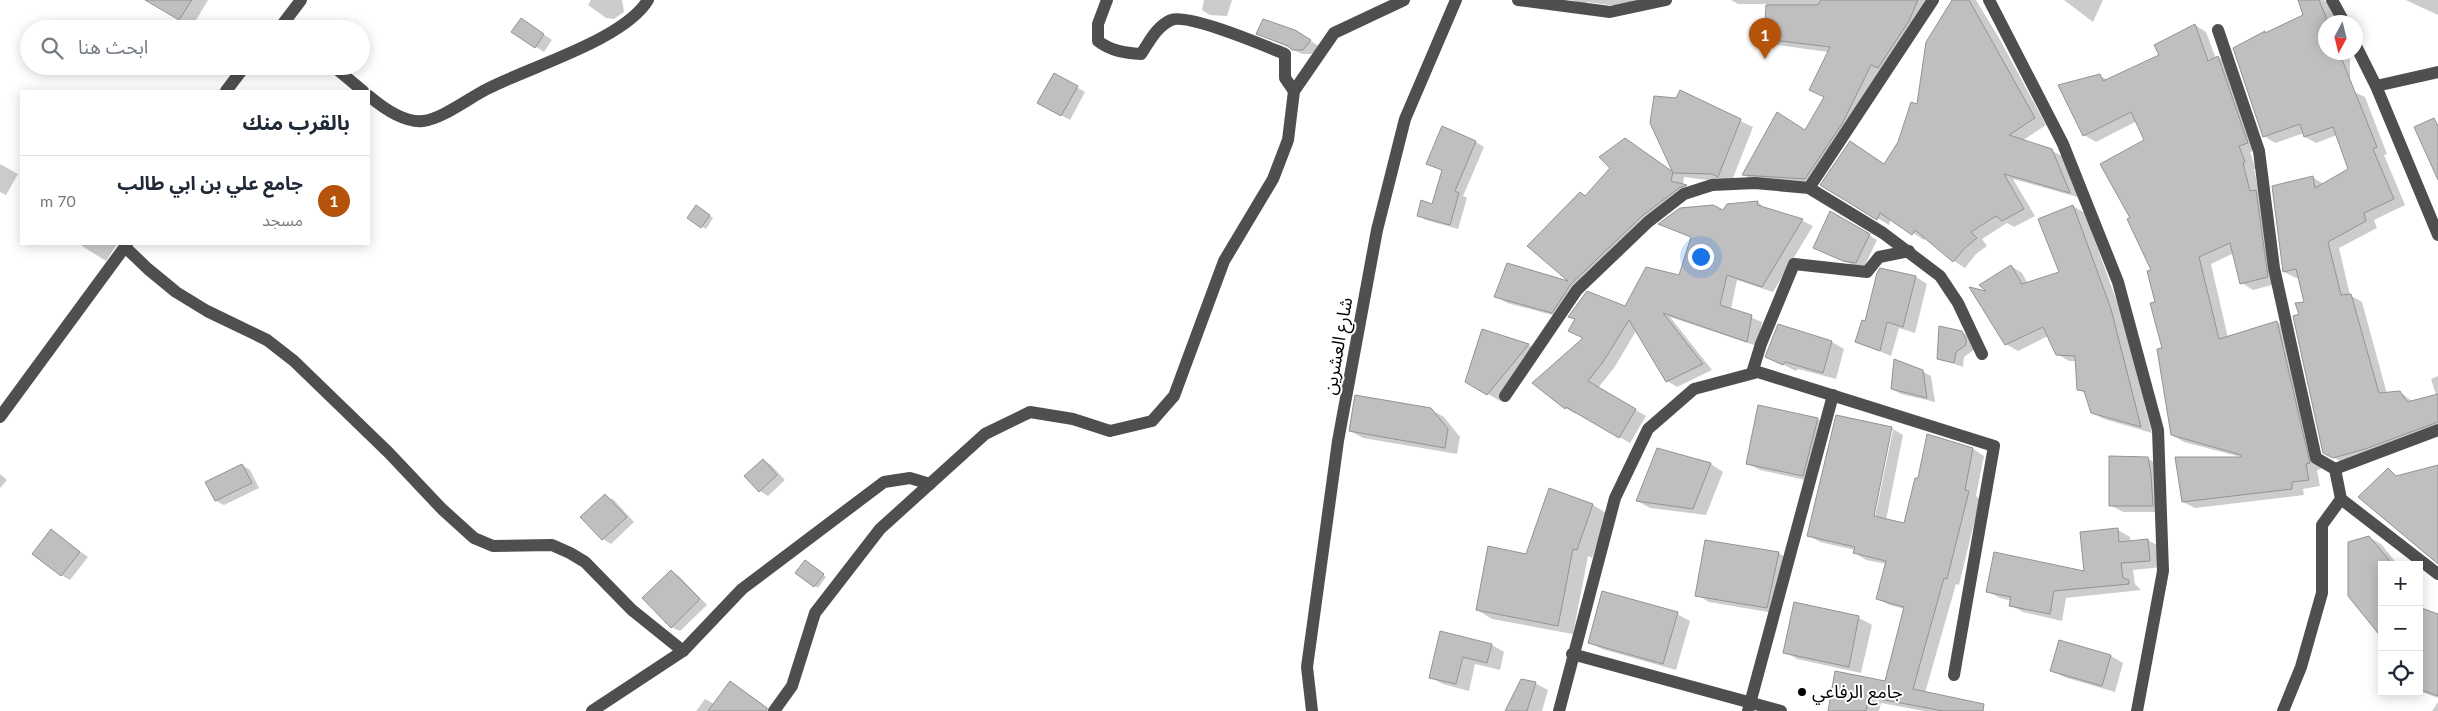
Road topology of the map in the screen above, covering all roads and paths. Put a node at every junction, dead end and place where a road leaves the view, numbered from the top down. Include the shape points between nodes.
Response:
1 (302, 0) edge
2 (648, 0) edge
3 (1108, 0) edge
4 (1404, 0) edge
5 (1456, 0) edge
6 (1518, 0) edge
7 (1666, 0) edge
8 (1933, 0) edge
9 (1989, 0) edge
10 (2332, 0) edge
11 (2340, 15) edge
12 (288, 20) edge
13 (2218, 30) dead end
14 (2363, 60) edge
15 (2438, 72) edge
16 (238, 75) edge
17 (344, 75) edge
18 (2376, 86) junction
19 (227, 90) edge
20 (362, 90) edge
21 (1294, 91) junction
22 (370, 97) edge
23 (1809, 188) junction
24 (2438, 235) edge
25 (126, 245) edge
26 (1909, 251) junction
27 (1982, 354) dead end
28 (1752, 374) junction
29 (1833, 395) junction
30 (1505, 396) dead end
31 (0, 417) edge
32 (2438, 430) edge
33 (2335, 469) junction
34 (930, 484) junction
35 (2341, 499) junction
36 (2438, 574) edge
37 (683, 651) junction
38 (1572, 654) junction
39 (1954, 675) dead end
40 (1750, 707) edge
41 (592, 711) edge
42 (774, 711) edge
43 (1312, 711) edge
44 (1558, 711) edge
45 (1781, 711) edge
46 (2137, 711) edge
47 (2282, 711) edge

1 - 12 street
2 - 22 street via 635,16 595,42 489,88 436,117 423,121 411,119 393,113
3 - 21 street via 1098,24 1098,41 1105,46 1124,53 1141,54 1156,29 1173,20 1195,22 1285,54 1285,78
4 - 21 street via 1334,33
5 - 43 street, شارع العشرين via 1405,119 1377,230 1338,441 1307,667
6 - 7 street via 1610,12
8 - 23 street
9 - 46 street via 2063,144 2118,282 2158,430 2162,571
10 - 11 street
13 - 33 street via 2259,152 2274,268 2316,458
14 - 18 street
15 - 18 street
16 - 19 street
17 - 20 street
18 - 24 street
21 - 34 street via 1288,140 1273,179 1224,260 1174,396 1152,421 1110,431 1073,419 1030,412 985,434
23 - 26 street
23 - 30 street via 1754,183 1712,185 1684,194 1648,222 1577,290
25 - 31 street
25 - 37 street via 176,292 267,340 294,361 474,538 493,546 552,546 570,553 585,562 632,610
26 - 27 street via 1940,276 1958,303
26 - 28 street via 1879,257 1867,272 1794,264
28 - 29 street via 1758,372
28 - 38 street via 1694,388 1648,429 1615,498
29 - 39 street via 1994,446
29 - 40 street
32 - 33 street
33 - 35 street
34 - 37 street via 910,478 884,482 742,589
34 - 42 street via 880,529 815,612 792,686
35 - 36 street
35 - 47 street via 2322,525 2322,593 2301,667
37 - 41 street
38 - 40 street
38 - 44 street
40 - 45 street

